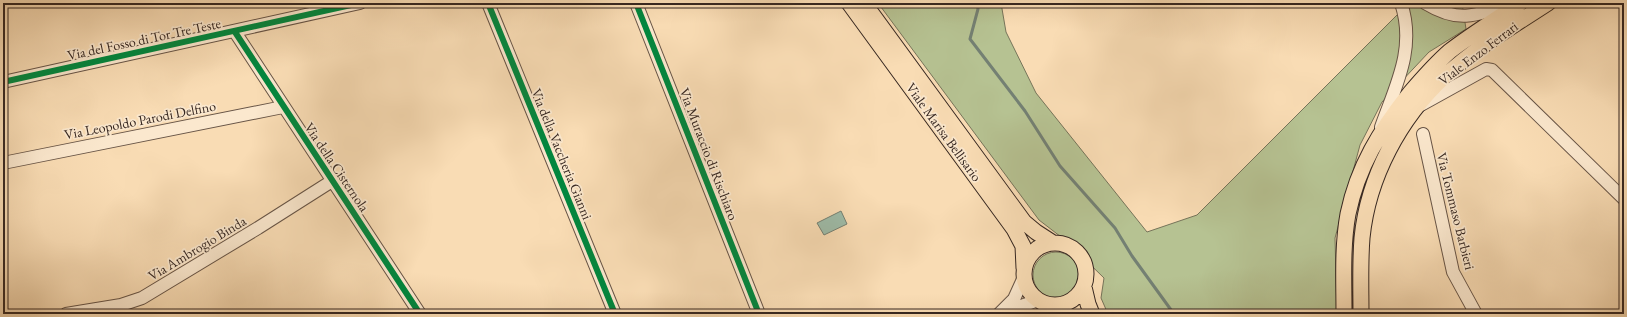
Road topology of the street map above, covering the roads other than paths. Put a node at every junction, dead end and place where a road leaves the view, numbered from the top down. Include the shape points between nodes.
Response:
1 (360, 3) edge
2 (488, 3) edge
3 (636, 3) edge
4 (849, 3) edge
5 (864, 3) edge
6 (1401, 3) edge
7 (1425, 3) edge
8 (1508, 3) edge
9 (1520, 3) edge
10 (1548, 3) edge
11 (235, 32) junction
12 (3, 82) edge
13 (283, 107) junction
14 (1417, 107) junction
15 (1423, 134) dead end
16 (1378, 137) junction
17 (3, 163) edge
18 (332, 181) junction
19 (1624, 199) edge
20 (1053, 242) junction
21 (1024, 272) junction
22 (1084, 286) junction
23 (1038, 300) junction
24 (1056, 306) junction
25 (66, 314) edge
26 (420, 314) edge
27 (615, 314) edge
28 (759, 314) edge
29 (1000, 314) edge
30 (1070, 314) edge
31 (1092, 314) edge
32 (1344, 314) edge
33 (1361, 314) edge
34 (1476, 314) edge

1 - 11 street, Via del Fosso di Tor Tre Teste
2 - 27 street, Via della Vaccheria Gianni
3 - 28 street, Via Muraccio di Rischiaro
4 - 21 main road, Viale Marisa Bellisario via 1014,228 1023,246
5 - 20 main road, Viale Marisa Bellisario via 1024,222
6 - 16 street via 1406,21 1407,44 1401,74
7 - 8 street via 1439,11 1463,17
9 - 16 main road, Viale Enzo Ferrari via 1460,44 1437,64 1395,112
10 - 14 main road, Viale Enzo Ferrari via 1458,65
11 - 12 street, Via del Fosso di Tor Tre Teste
11 - 13 street, Via della Cisternola
13 - 17 street, Via Leopoldo Parodi Delfino
13 - 18 street, Via della Cisternola
14 - 19 street via 1486,69 1492,70
14 - 33 main road, Viale Enzo Ferrari via 1389,148 1377,175 1367,210 1362,238
15 - 34 street, Via Tommaso Barbieri via 1453,272
16 - 32 main road, Viale Enzo Ferrari via 1357,180 1348,213 1344,240
18 - 25 street, Via Ambrogio Binda via 142,298 121,305
18 - 26 street, Via della Cisternola
20 - 21 main road via 1035,250 1028,258
20 - 22 main road via 1072,248 1082,257 1087,269
21 - 23 main road via 1029,290
21 - 29 street via 1014,299
22 - 24 main road via 1074,300
22 - 31 main road
23 - 24 main road
23 - 29 street
24 - 30 main road

